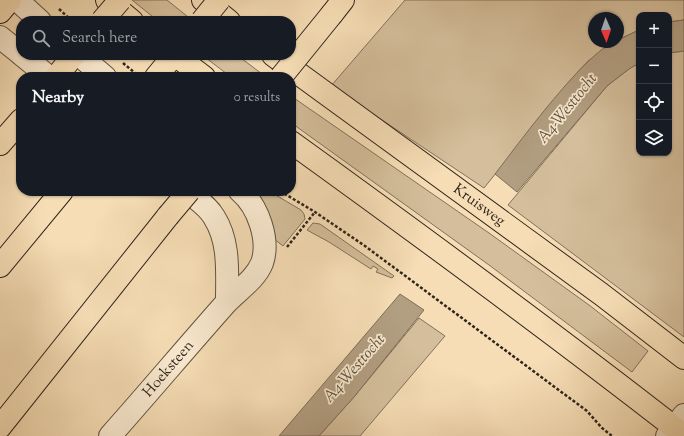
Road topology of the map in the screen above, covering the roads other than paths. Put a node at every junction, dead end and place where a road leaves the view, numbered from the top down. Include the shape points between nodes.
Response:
1 (10, 0) edge
2 (17, 0) edge
3 (107, 0) edge
4 (120, 0) edge
5 (203, 0) edge
6 (219, 0) edge
7 (338, 7) edge
8 (0, 12) edge
9 (35, 16) edge
10 (106, 16) edge
11 (126, 16) edge
12 (206, 16) edge
13 (223, 16) edge
14 (0, 37) edge
15 (16, 49) edge
16 (296, 59) edge
17 (29, 60) edge
18 (70, 60) edge
19 (85, 60) edge
20 (170, 60) edge
21 (181, 60) edge
22 (280, 60) edge
23 (295, 60) edge
24 (43, 72) edge
25 (60, 72) edge
26 (99, 72) edge
27 (160, 72) edge
28 (197, 72) edge
29 (285, 72) edge
30 (16, 126) edge
31 (0, 144) edge
32 (296, 146) edge
33 (58, 196) edge
34 (184, 196) edge
35 (194, 196) edge
36 (246, 197) edge
37 (0, 266) edge
38 (228, 301) junction
39 (684, 358) edge
40 (0, 427) edge
41 (677, 428) edge
42 (110, 436) edge

1 - 8 highway
2 - 9 street
3 - 11 highway
4 - 10 highway, bridge
5 - 13 highway
6 - 12 highway, bridge
7 - 16 highway, bridge
14 - 15 street
17 - 24 street
18 - 25 highway
19 - 26 street
20 - 27 highway
21 - 28 highway
22 - 39 highway, Kruisweg
23 - 29 highway, bridge
30 - 31 highway
32 - 41 highway
33 - 37 highway
34 - 40 highway, bridge
35 - 38 street via 214,216 226,244
36 - 38 street, Hoeksteen via 261,226 265,243 263,258 256,274
38 - 42 street, Hoeksteen

